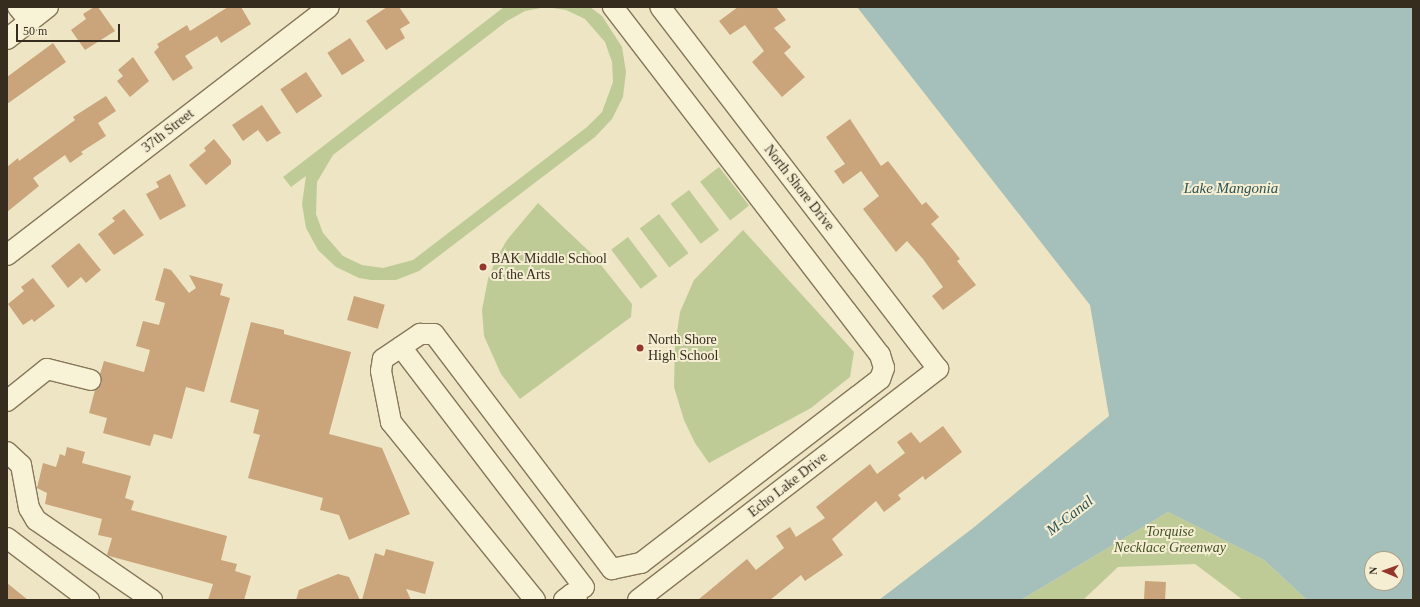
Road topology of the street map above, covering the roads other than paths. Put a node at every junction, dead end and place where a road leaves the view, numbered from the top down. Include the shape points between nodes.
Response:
1 (18, 7) edge
2 (48, 7) edge
3 (329, 7) edge
4 (613, 7) edge
5 (660, 7) edge
6 (30, 22) junction
7 (7, 39) edge
8 (7, 255) edge
9 (401, 347) junction
10 (938, 369) joint
11 (91, 380) dead end
12 (7, 400) edge
13 (7, 452) edge
14 (7, 538) edge
15 (612, 569) junction
16 (574, 595) edge
17 (89, 600) edge
18 (152, 600) edge
19 (535, 600) edge
20 (638, 600) edge

1 - 6 street
2 - 6 street
3 - 8 street, 37th Street
4 - 15 street via 880,355 884,368 880,378 641,563
5 - 10 street, North Shore Drive
6 - 7 street
9 - 15 street via 420,334 434,334
9 - 16 street
9 - 19 street via 384,359 381,371 392,422
10 - 20 street, Echo Lake Drive
11 - 12 street via 47,369
13 - 18 street via 21,466 29,508 36,520
14 - 17 street
15 - 16 street

